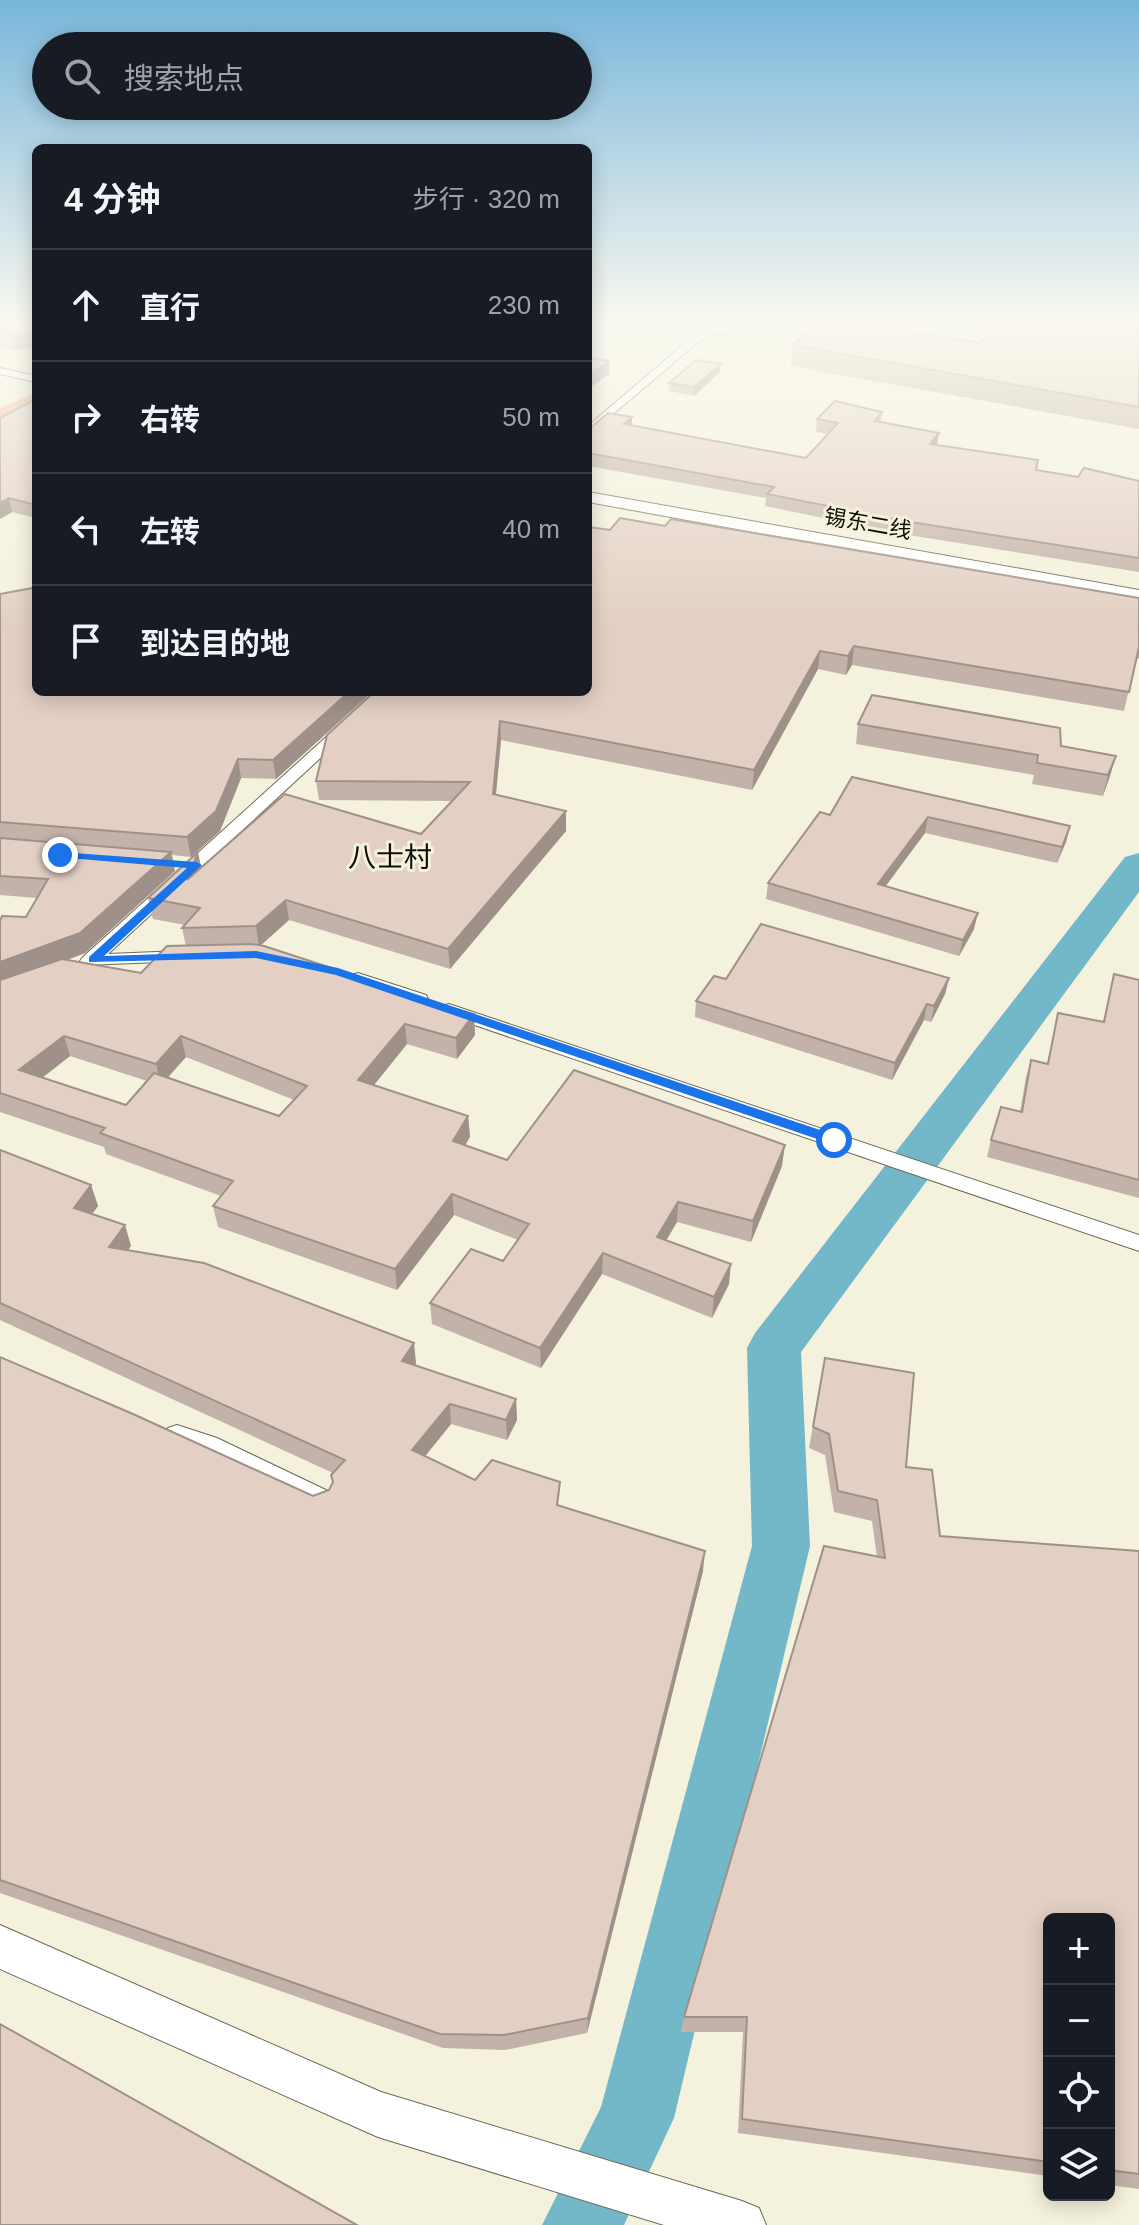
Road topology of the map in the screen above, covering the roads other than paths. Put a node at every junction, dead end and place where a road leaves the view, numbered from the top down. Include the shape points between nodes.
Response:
1 (592, 500) edge
2 (1139, 596) edge
3 (381, 696) edge
4 (166, 863) edge
5 (196, 865) junction
6 (197, 956) edge
7 (93, 960) junction
8 (66, 970) edge
9 (338, 972) edge
10 (1139, 1243) edge
11 (159, 1427) edge
12 (321, 1500) edge
13 (0, 1947) edge
14 (742, 2225) edge

1 - 2 main road, 锡东二线
3 - 5 street
4 - 5 street
5 - 7 street
6 - 7 street
7 - 8 street
9 - 10 street
11 - 12 street
13 - 14 main road via 378,2114

